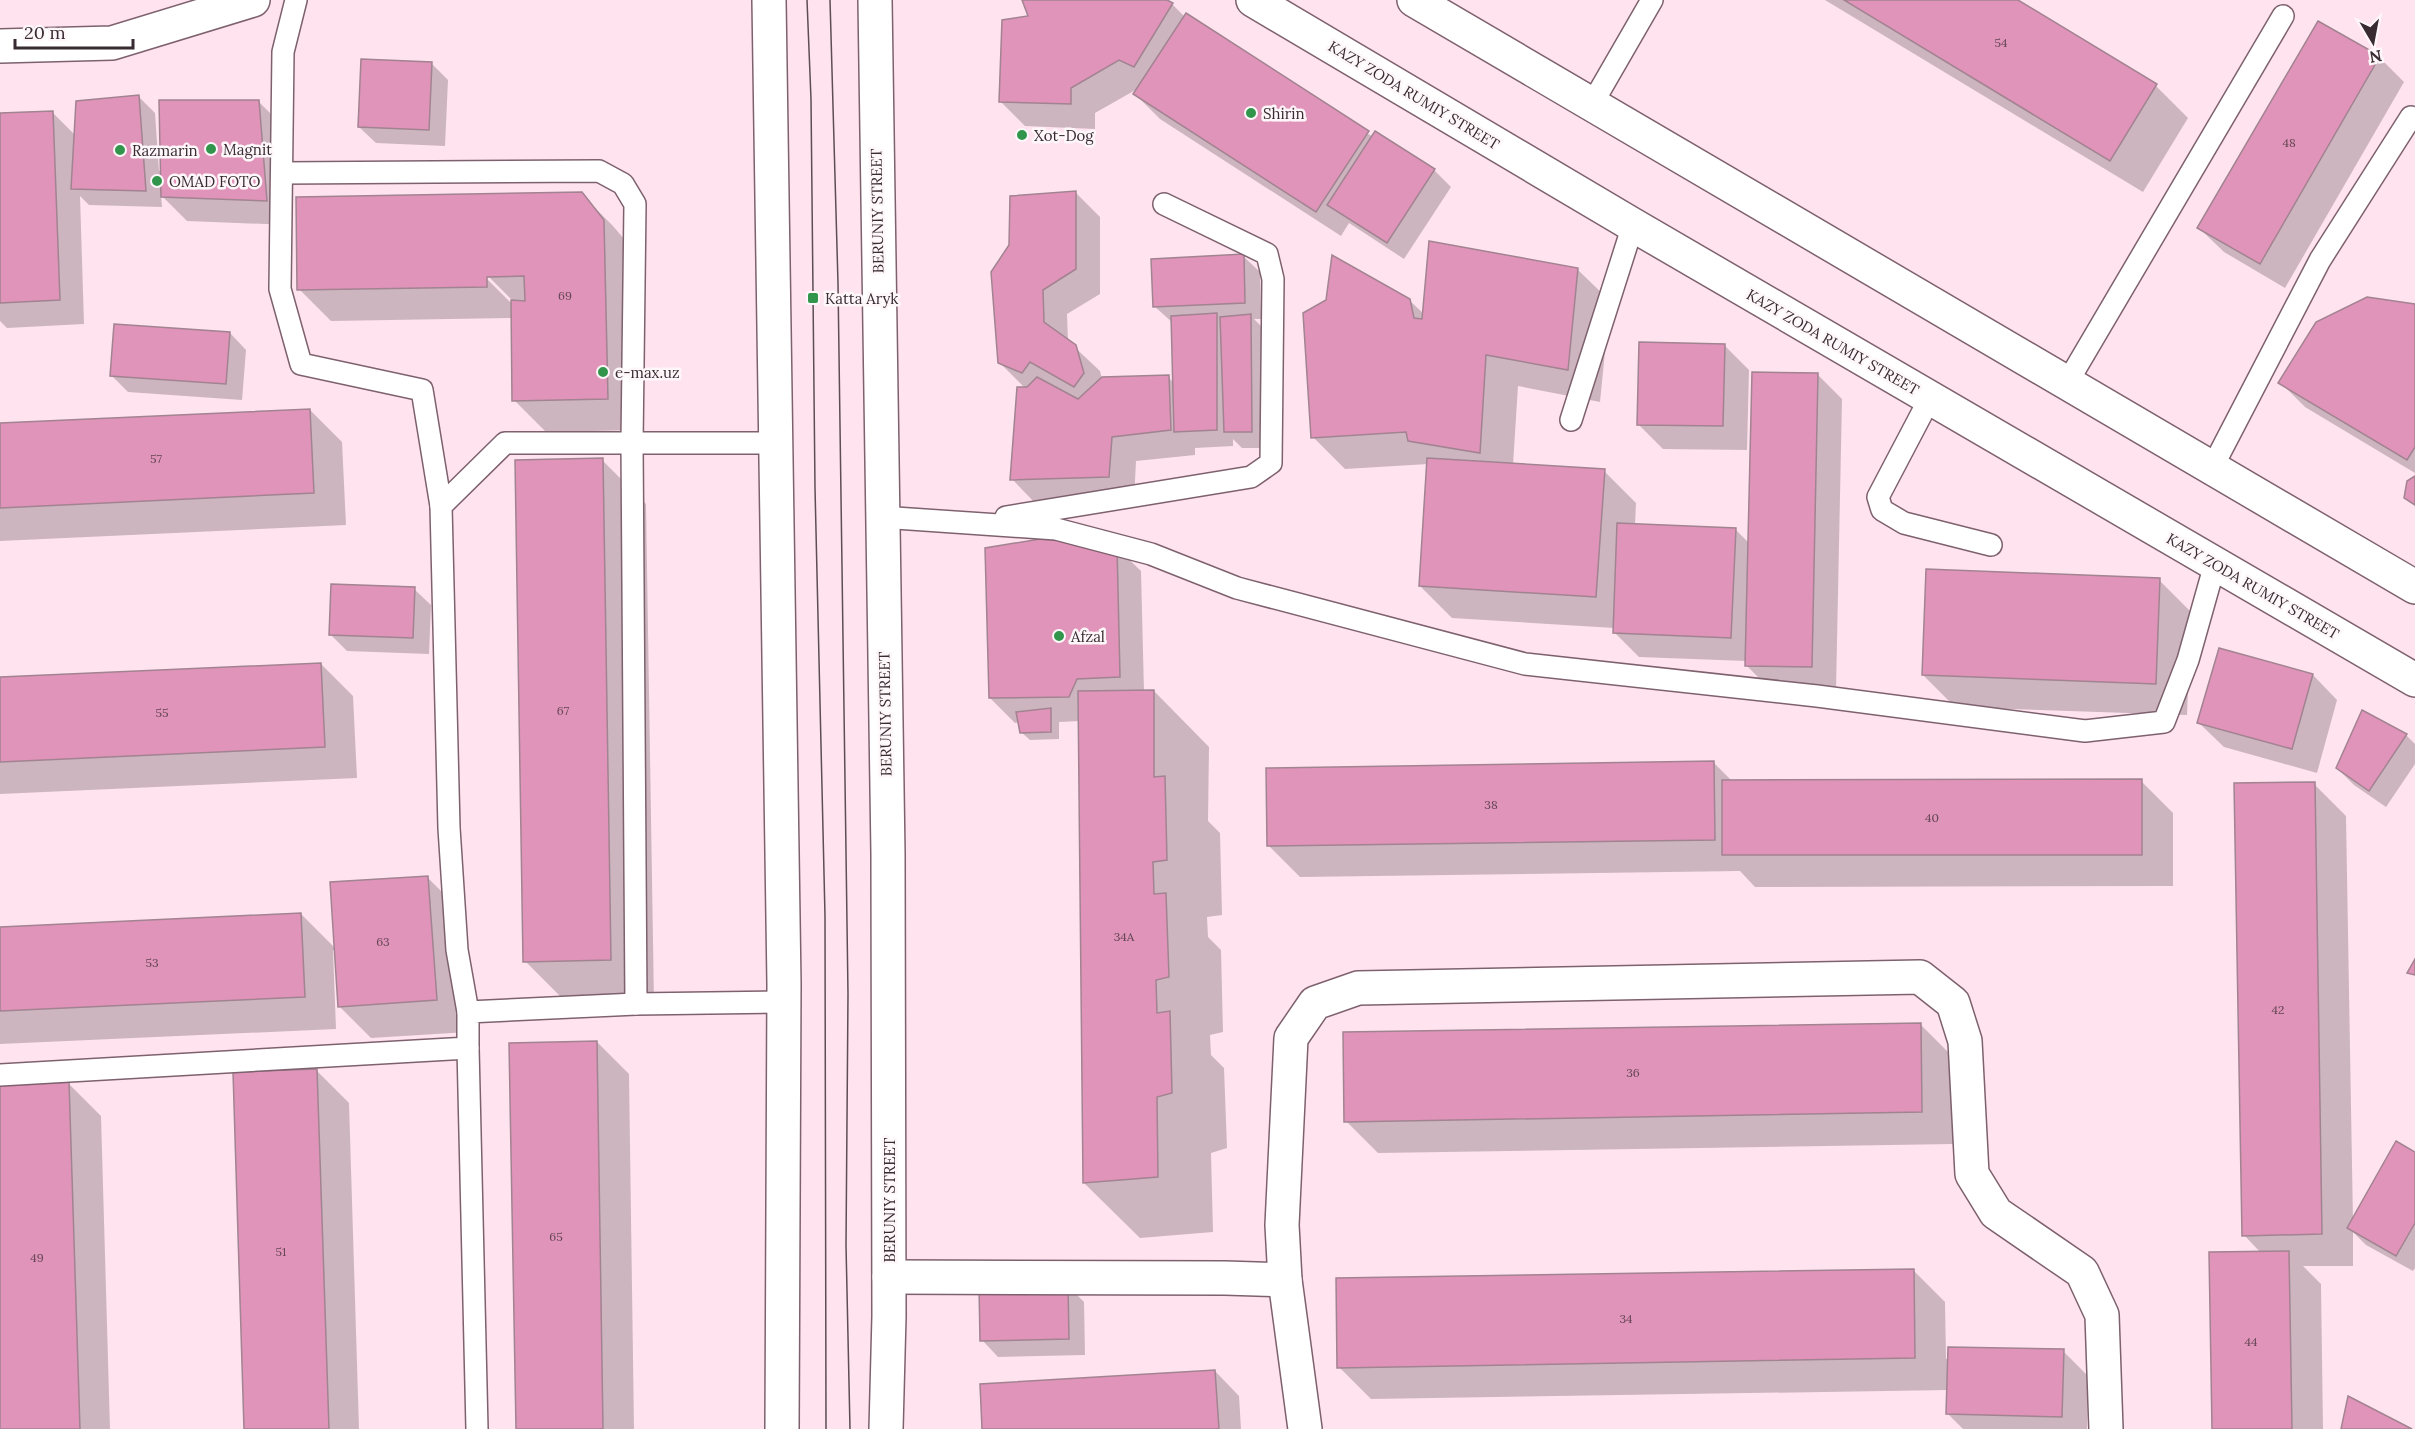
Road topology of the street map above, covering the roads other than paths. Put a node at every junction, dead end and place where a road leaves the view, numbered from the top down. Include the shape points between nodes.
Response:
1 (253, 0) edge
2 (296, 0) edge
3 (769, 0) edge
4 (874, 0) edge
5 (1253, 0) edge
6 (1414, 0) edge
7 (1652, 0) edge
8 (2283, 16) dead end
9 (0, 46) edge
10 (1592, 104) junction
11 (2411, 117) dead end
12 (282, 173) junction
13 (1164, 204) dead end
14 (1633, 225) junction
15 (2067, 383) junction
16 (1930, 398) junction
17 (1571, 420) dead end
18 (633, 443) junction
19 (775, 443) junction
20 (2212, 468) junction
21 (441, 506) junction
22 (881, 517) junction
23 (972, 523) junction
24 (1992, 545) dead end
25 (2215, 564) junction
26 (2415, 587) edge
27 (2415, 680) edge
28 (784, 1002) junction
29 (636, 1004) junction
30 (468, 1012) junction
31 (468, 1048) junction
32 (0, 1076) edge
33 (889, 1277) junction
34 (1285, 1280) junction
35 (477, 1429) edge
36 (782, 1429) edge
37 (886, 1429) edge
38 (1305, 1429) edge
39 (2106, 1429) edge

1 - 9 street via 112,43
2 - 12 lane via 283,52
3 - 19 street
4 - 22 street, BERUNIY STREET
5 - 14 street, KAZY ZODA RUMIY STREET
6 - 10 street
7 - 10 lane
8 - 15 lane
10 - 15 street
11 - 20 lane via 2320,260
12 - 18 lane via 599,171 623,183 635,204
12 - 21 lane via 280,289 301,364 422,390
13 - 23 lane via 1267,254 1273,279 1270,463 1251,477
14 - 16 street, KAZY ZODA RUMIY STREET
14 - 17 lane
15 - 20 street
16 - 24 lane via 1878,497 1882,510 1904,523
16 - 25 street, KAZY ZODA RUMIY STREET
18 - 19 lane
18 - 21 lane via 505,443
18 - 29 lane
19 - 28 street
20 - 26 street
21 - 30 lane via 449,828 457,950
22 - 23 lane
22 - 33 street, BERUNIY STREET via 888,854
23 - 25 lane via 1056,529 1151,554 1237,588 1525,664 2085,731 2164,722 2188,660
25 - 27 street, KAZY ZODA RUMIY STREET
28 - 29 lane
28 - 36 street
29 - 30 lane
30 - 31 lane
31 - 32 lane
31 - 35 lane
33 - 34 street
33 - 37 street, BERUNIY STREET
34 - 38 street
34 - 39 street via 1282,1225 1291,1038 1315,1003 1359,988 1920,977 1953,1003 1965,1041 1972,1174 1996,1213 2082,1272 2102,1315

